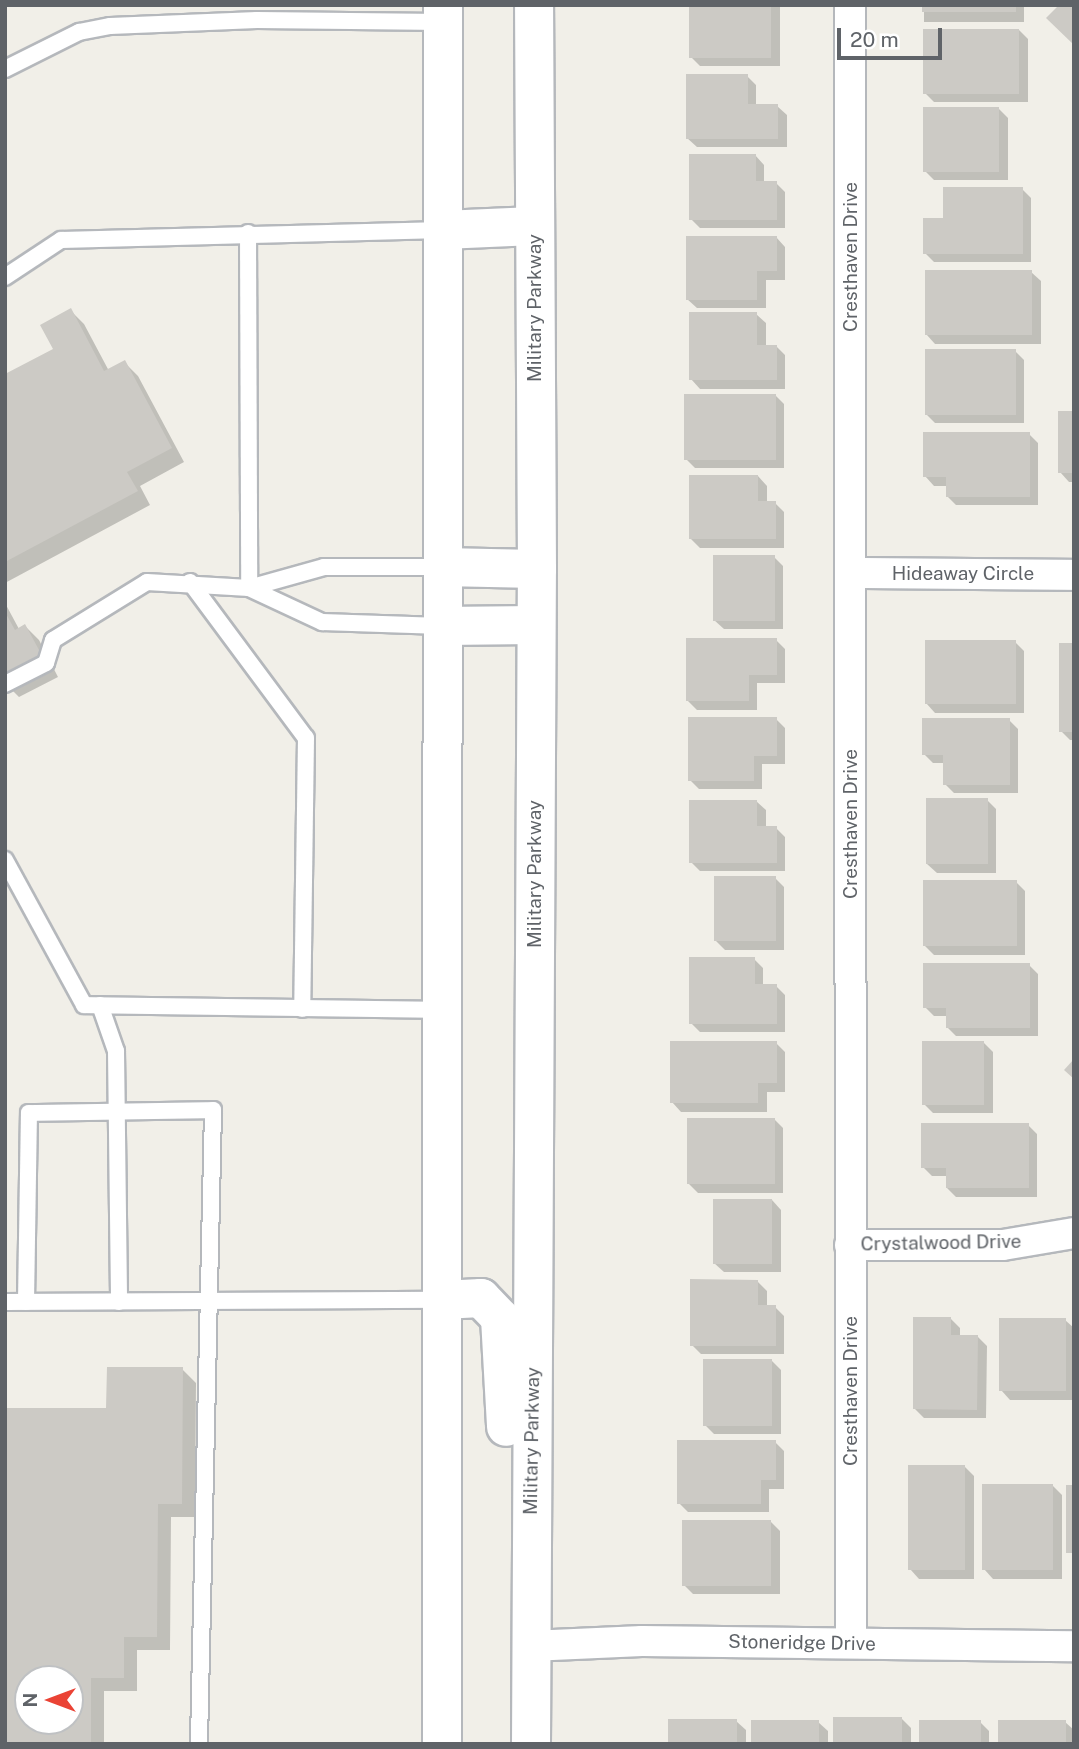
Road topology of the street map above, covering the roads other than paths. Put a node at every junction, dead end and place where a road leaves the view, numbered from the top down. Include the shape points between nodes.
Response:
1 (534, 5) edge
2 (850, 5) edge
3 (443, 14) edge
4 (5, 69) edge
5 (534, 226) junction
6 (443, 230) junction
7 (248, 233) junction
8 (5, 277) edge
9 (442, 567) junction
10 (537, 569) junction
11 (851, 573) junction
12 (1074, 575) edge
13 (190, 582) junction
14 (249, 588) junction
15 (535, 625) junction
16 (442, 626) junction
17 (5, 684) edge
18 (5, 860) edge
19 (100, 1005) junction
20 (302, 1009) junction
21 (442, 1010) junction
22 (117, 1112) junction
23 (1074, 1233) edge
24 (850, 1245) junction
25 (442, 1300) junction
26 (119, 1301) junction
27 (210, 1301) junction
28 (5, 1302) edge
29 (26, 1302) junction
30 (851, 1643) junction
31 (530, 1646) junction
32 (1074, 1646) edge
33 (199, 1744) edge
34 (442, 1744) edge
35 (531, 1744) edge

1 - 5 main road, Military Parkway
2 - 11 street, Cresthaven Drive
3 - 4 lane via 110,26 79,32
3 - 6 main road
5 - 6 main road
5 - 10 main road, Military Parkway
6 - 7 lane
6 - 9 main road
7 - 8 lane via 61,240
7 - 14 lane
9 - 10 main road
9 - 14 lane via 324,567
9 - 16 main road
10 - 15 main road, Military Parkway
11 - 12 street, Hideaway Circle
11 - 24 street, Cresthaven Drive
13 - 14 lane
13 - 17 lane via 146,582 53,640 46,663
13 - 20 lane via 306,738
14 - 16 lane via 322,622
15 - 16 main road
15 - 31 main road, Military Parkway
16 - 21 main road
18 - 19 lane via 84,1005
19 - 20 lane
19 - 22 lane via 116,1051
20 - 21 lane
21 - 25 main road
22 - 26 lane
22 - 27 lane via 213,1110
22 - 29 lane via 29,1113
23 - 24 street, Crystalwood Drive via 1003,1245
24 - 30 street, Cresthaven Drive
25 - 27 lane
25 - 31 main road via 481,1298 500,1318 506,1378 505,1565
25 - 34 main road
26 - 27 lane
26 - 29 lane
27 - 33 lane
28 - 29 lane
30 - 31 street, Stoneridge Drive via 642,1641
30 - 32 street, Stoneridge Drive
31 - 35 main road, Military Parkway

